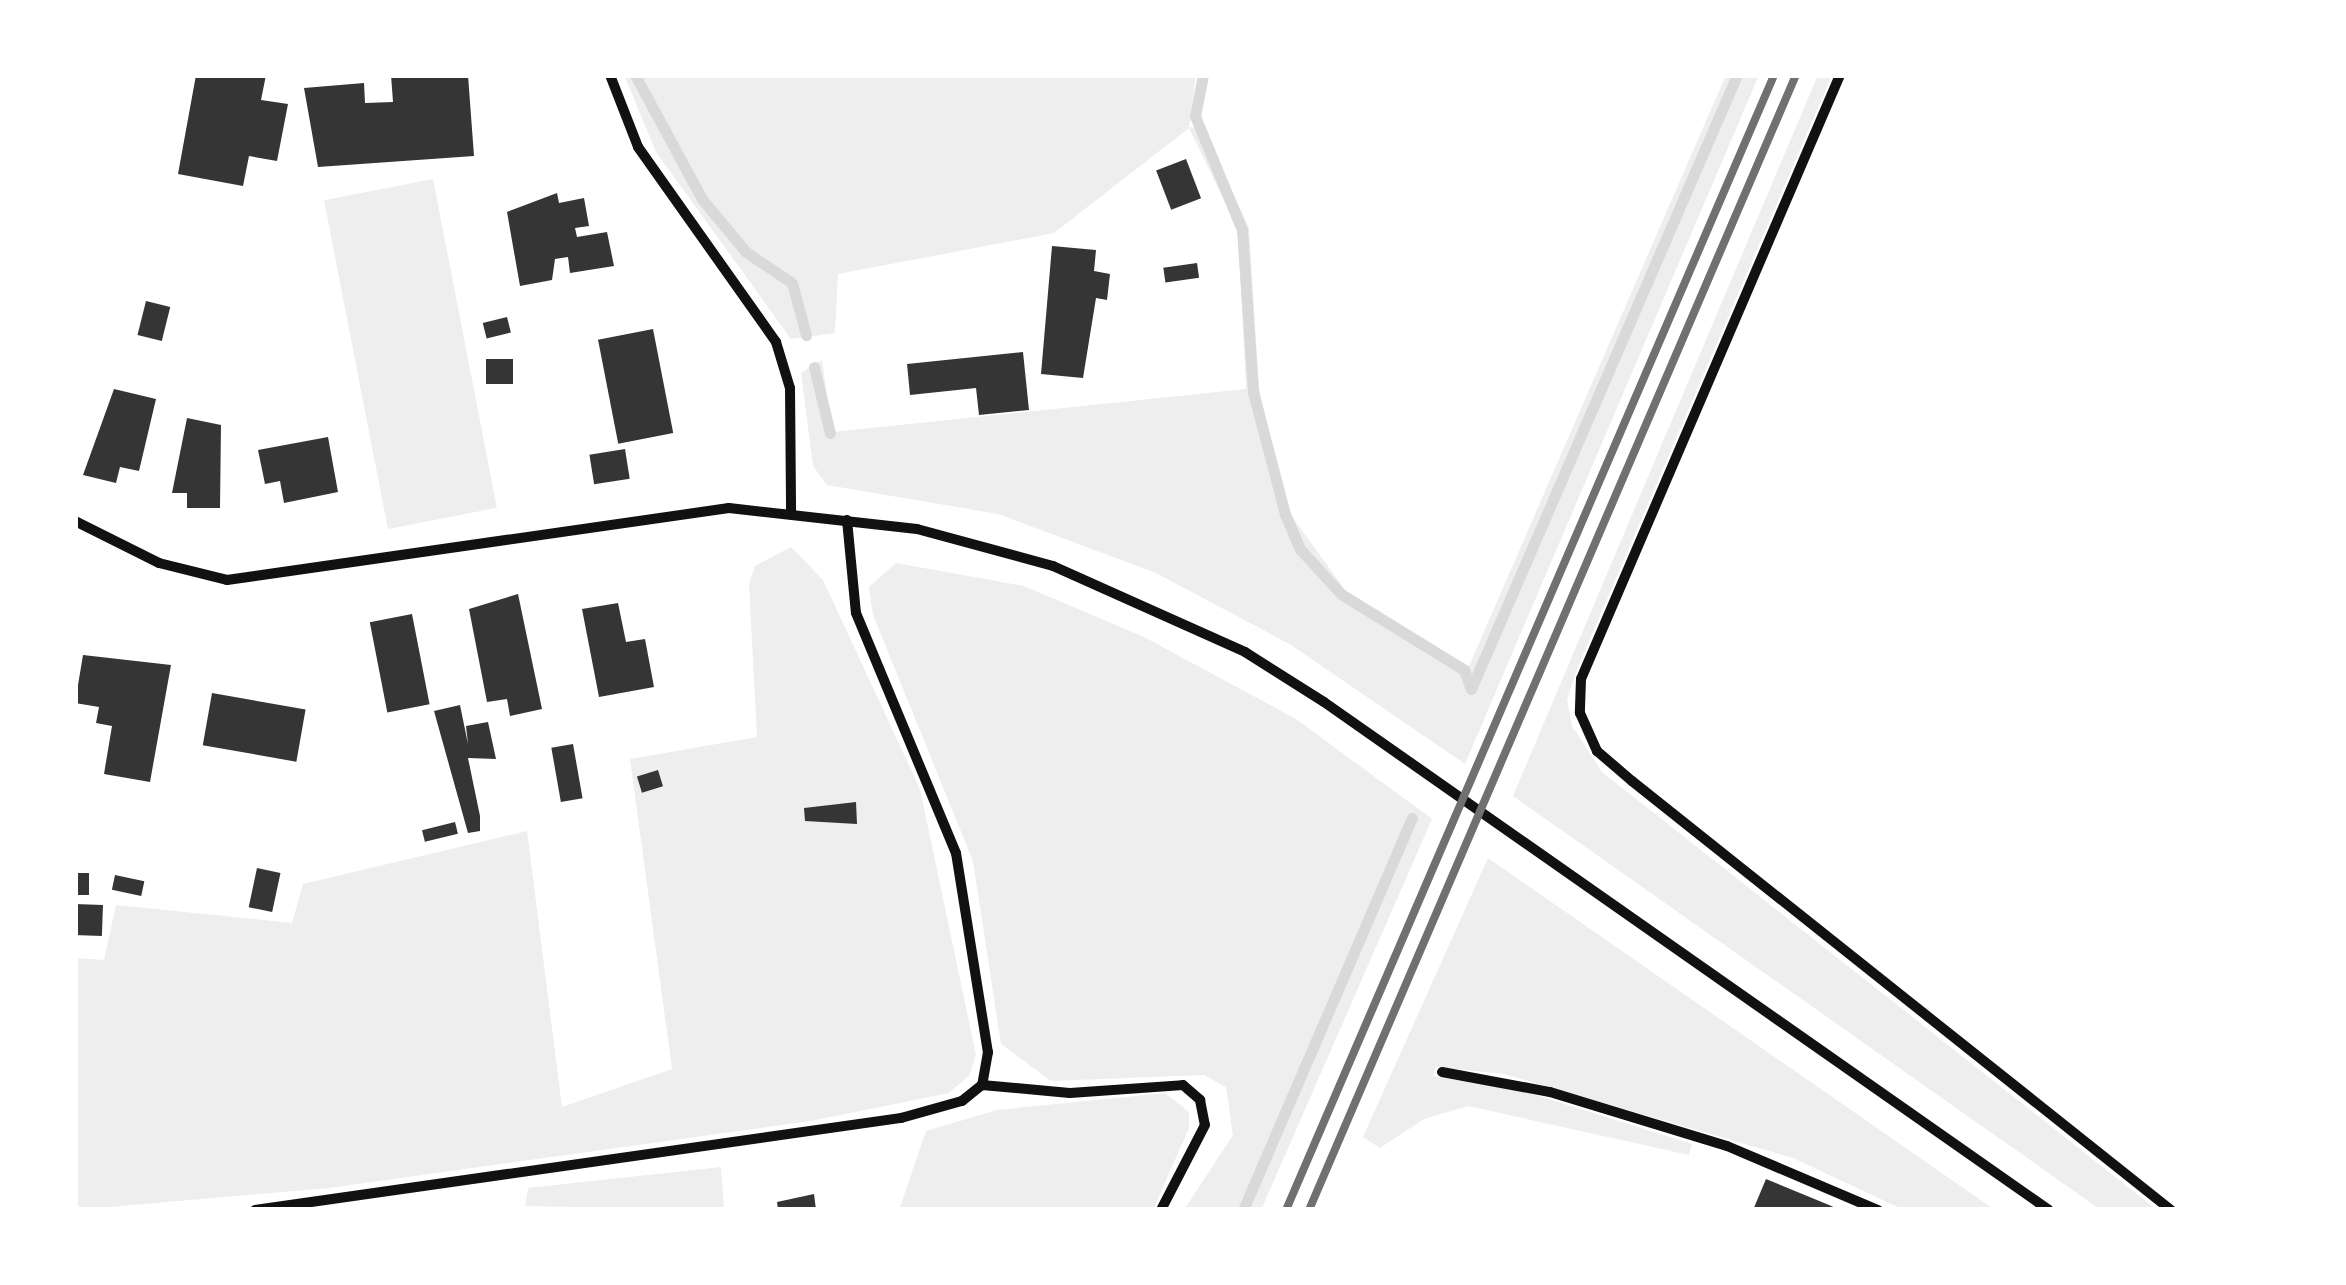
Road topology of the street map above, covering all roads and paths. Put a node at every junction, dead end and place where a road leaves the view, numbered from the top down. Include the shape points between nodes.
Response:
1 (610, 75) edge
2 (1840, 75) edge
3 (791, 514) junction
4 (75, 520) edge
5 (847, 520) junction
6 (1442, 1072) dead end
7 (982, 1085) junction
8 (256, 1210) edge
9 (1161, 1210) edge
10 (1878, 1210) edge
11 (2050, 1210) edge
12 (2170, 1210) edge

1 - 3 street via 638,146 776,342 790,388
2 - 12 street via 1581,680 1580,713 1597,752 1620,772
3 - 4 street via 643,514 227,580 159,563
3 - 5 street
5 - 7 street via 856,613 956,853 988,1052
5 - 11 street via 987,545 1120,592 1245,652
6 - 10 street via 1550,1092 1727,1146
7 - 8 street via 962,1102 901,1118
7 - 9 street via 1070,1093 1183,1085 1200,1100 1205,1125

